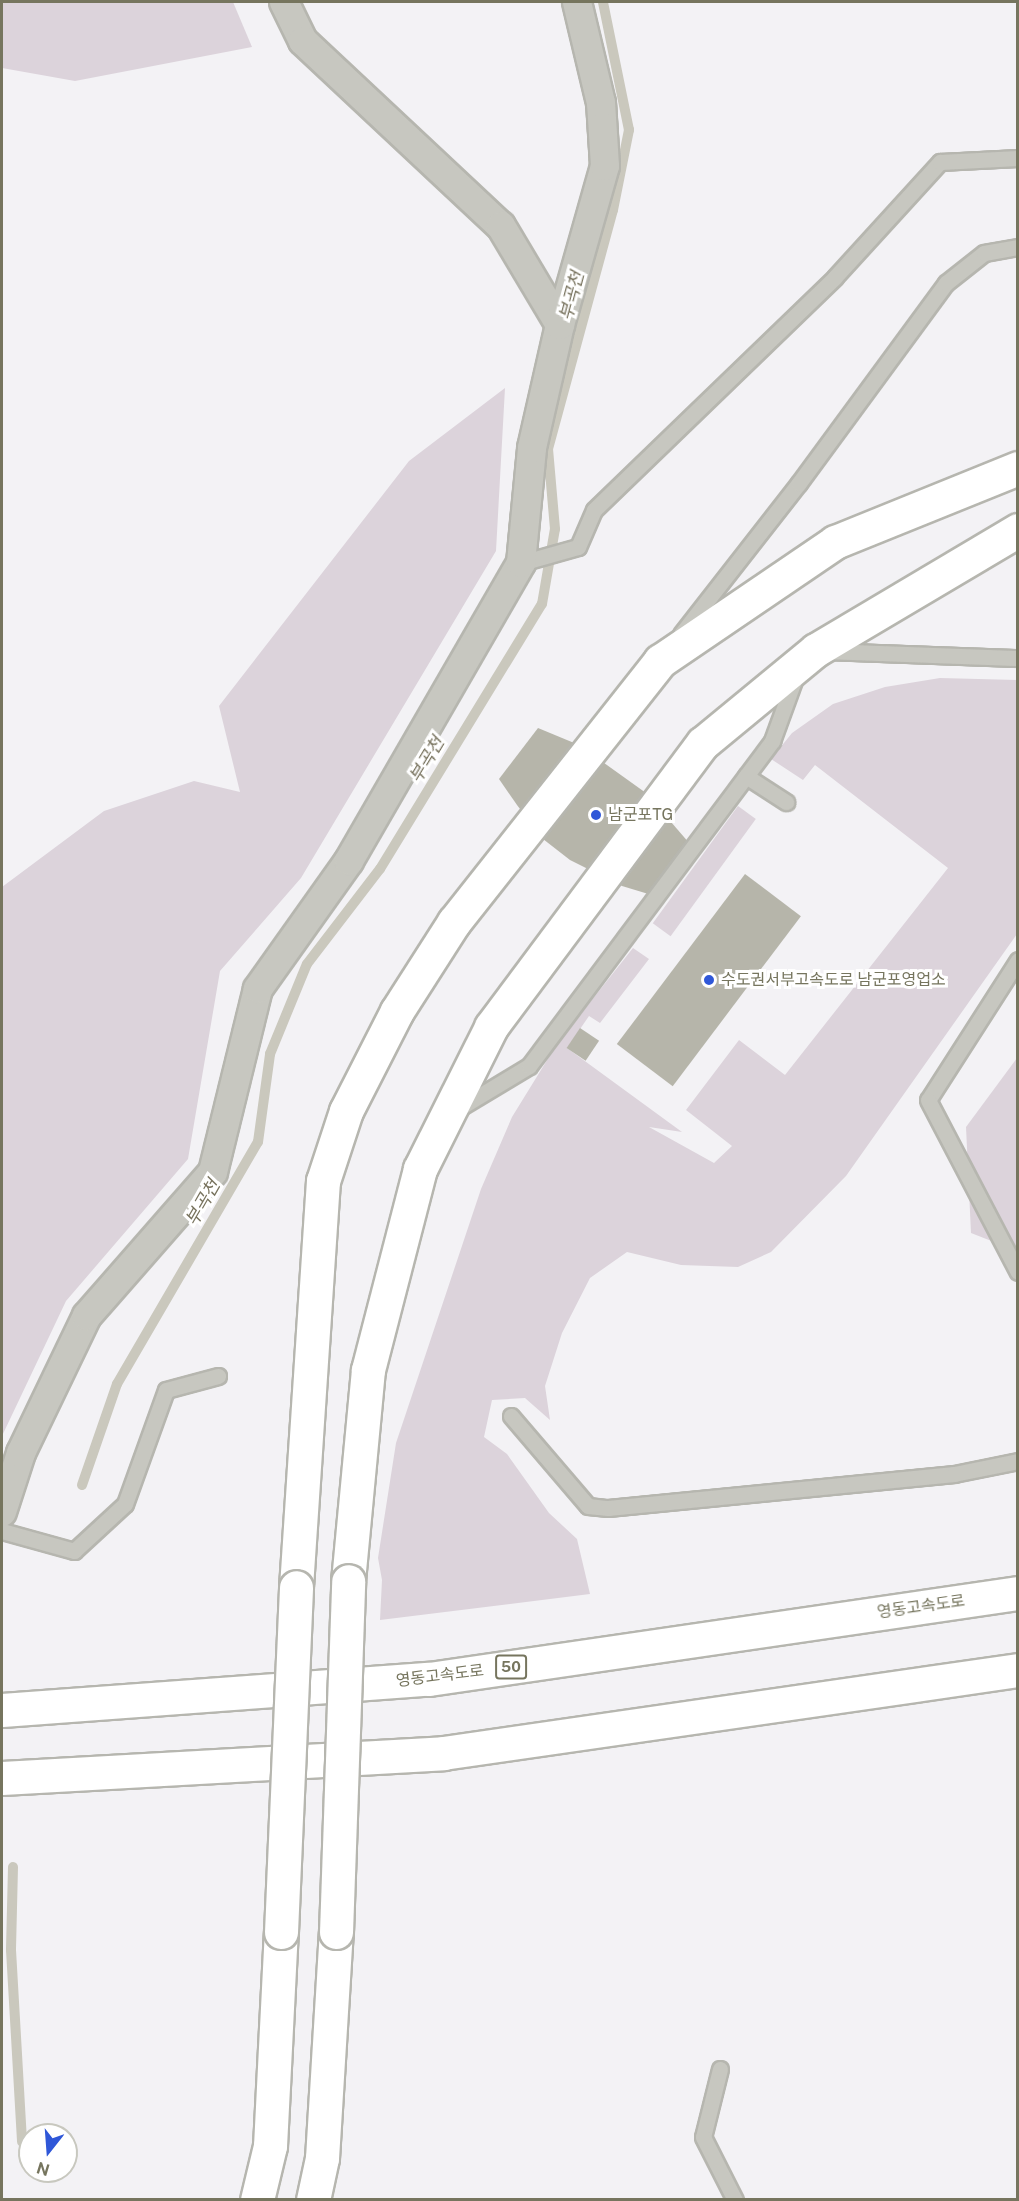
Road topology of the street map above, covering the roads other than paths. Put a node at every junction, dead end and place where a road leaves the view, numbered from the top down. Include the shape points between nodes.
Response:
1 (284, 2) edge
2 (577, 2) edge
3 (1017, 158) edge
4 (1017, 247) edge
5 (561, 325) junction
6 (1017, 468) edge
7 (1017, 530) edge
8 (521, 563) junction
9 (808, 657) junction
10 (1017, 658) edge
11 (660, 661) junction
12 (746, 776) junction
13 (786, 802) dead end
14 (1017, 960) edge
15 (446, 1116) junction
16 (1017, 1272) edge
17 (218, 1376) dead end
18 (511, 1416) dead end
19 (1017, 1461) edge
20 (2, 1512) edge
21 (2, 1531) edge
22 (1017, 1593) edge
23 (1017, 1670) edge
24 (2, 1710) edge
25 (2, 1779) edge
26 (720, 2069) dead end
27 (257, 2199) edge
28 (313, 2199) edge
29 (735, 2199) edge

1 - 5 street via 303,41 501,226
2 - 5 street via 601,103 605,166
3 - 8 lane via 940,162 835,277 594,510 578,547
4 - 11 lane via 984,253 946,283 799,483
5 - 8 street via 532,448
6 - 11 highway via 835,542
7 - 9 highway
8 - 20 street via 349,861 258,989 213,1172 87,1316 21,1453
9 - 10 lane
9 - 12 lane via 772,741
9 - 15 highway via 703,743 491,1027
11 - 27 highway, bridge via 454,922 397,1011 346,1111 323,1180 296,1587 270,2146
12 - 13 lane
12 - 15 lane via 529,1066
14 - 16 lane via 928,1100
15 - 28 highway, bridge via 420,1169 368,1370 348,1581 336,1932 322,2158
17 - 21 lane via 166,1390 124,1504 74,1551
18 - 19 lane via 588,1506 608,1508 954,1473
22 - 24 highway, 영동고속도로 / 50 via 429,1680
23 - 25 highway via 443,1753
26 - 29 lane via 703,2137

